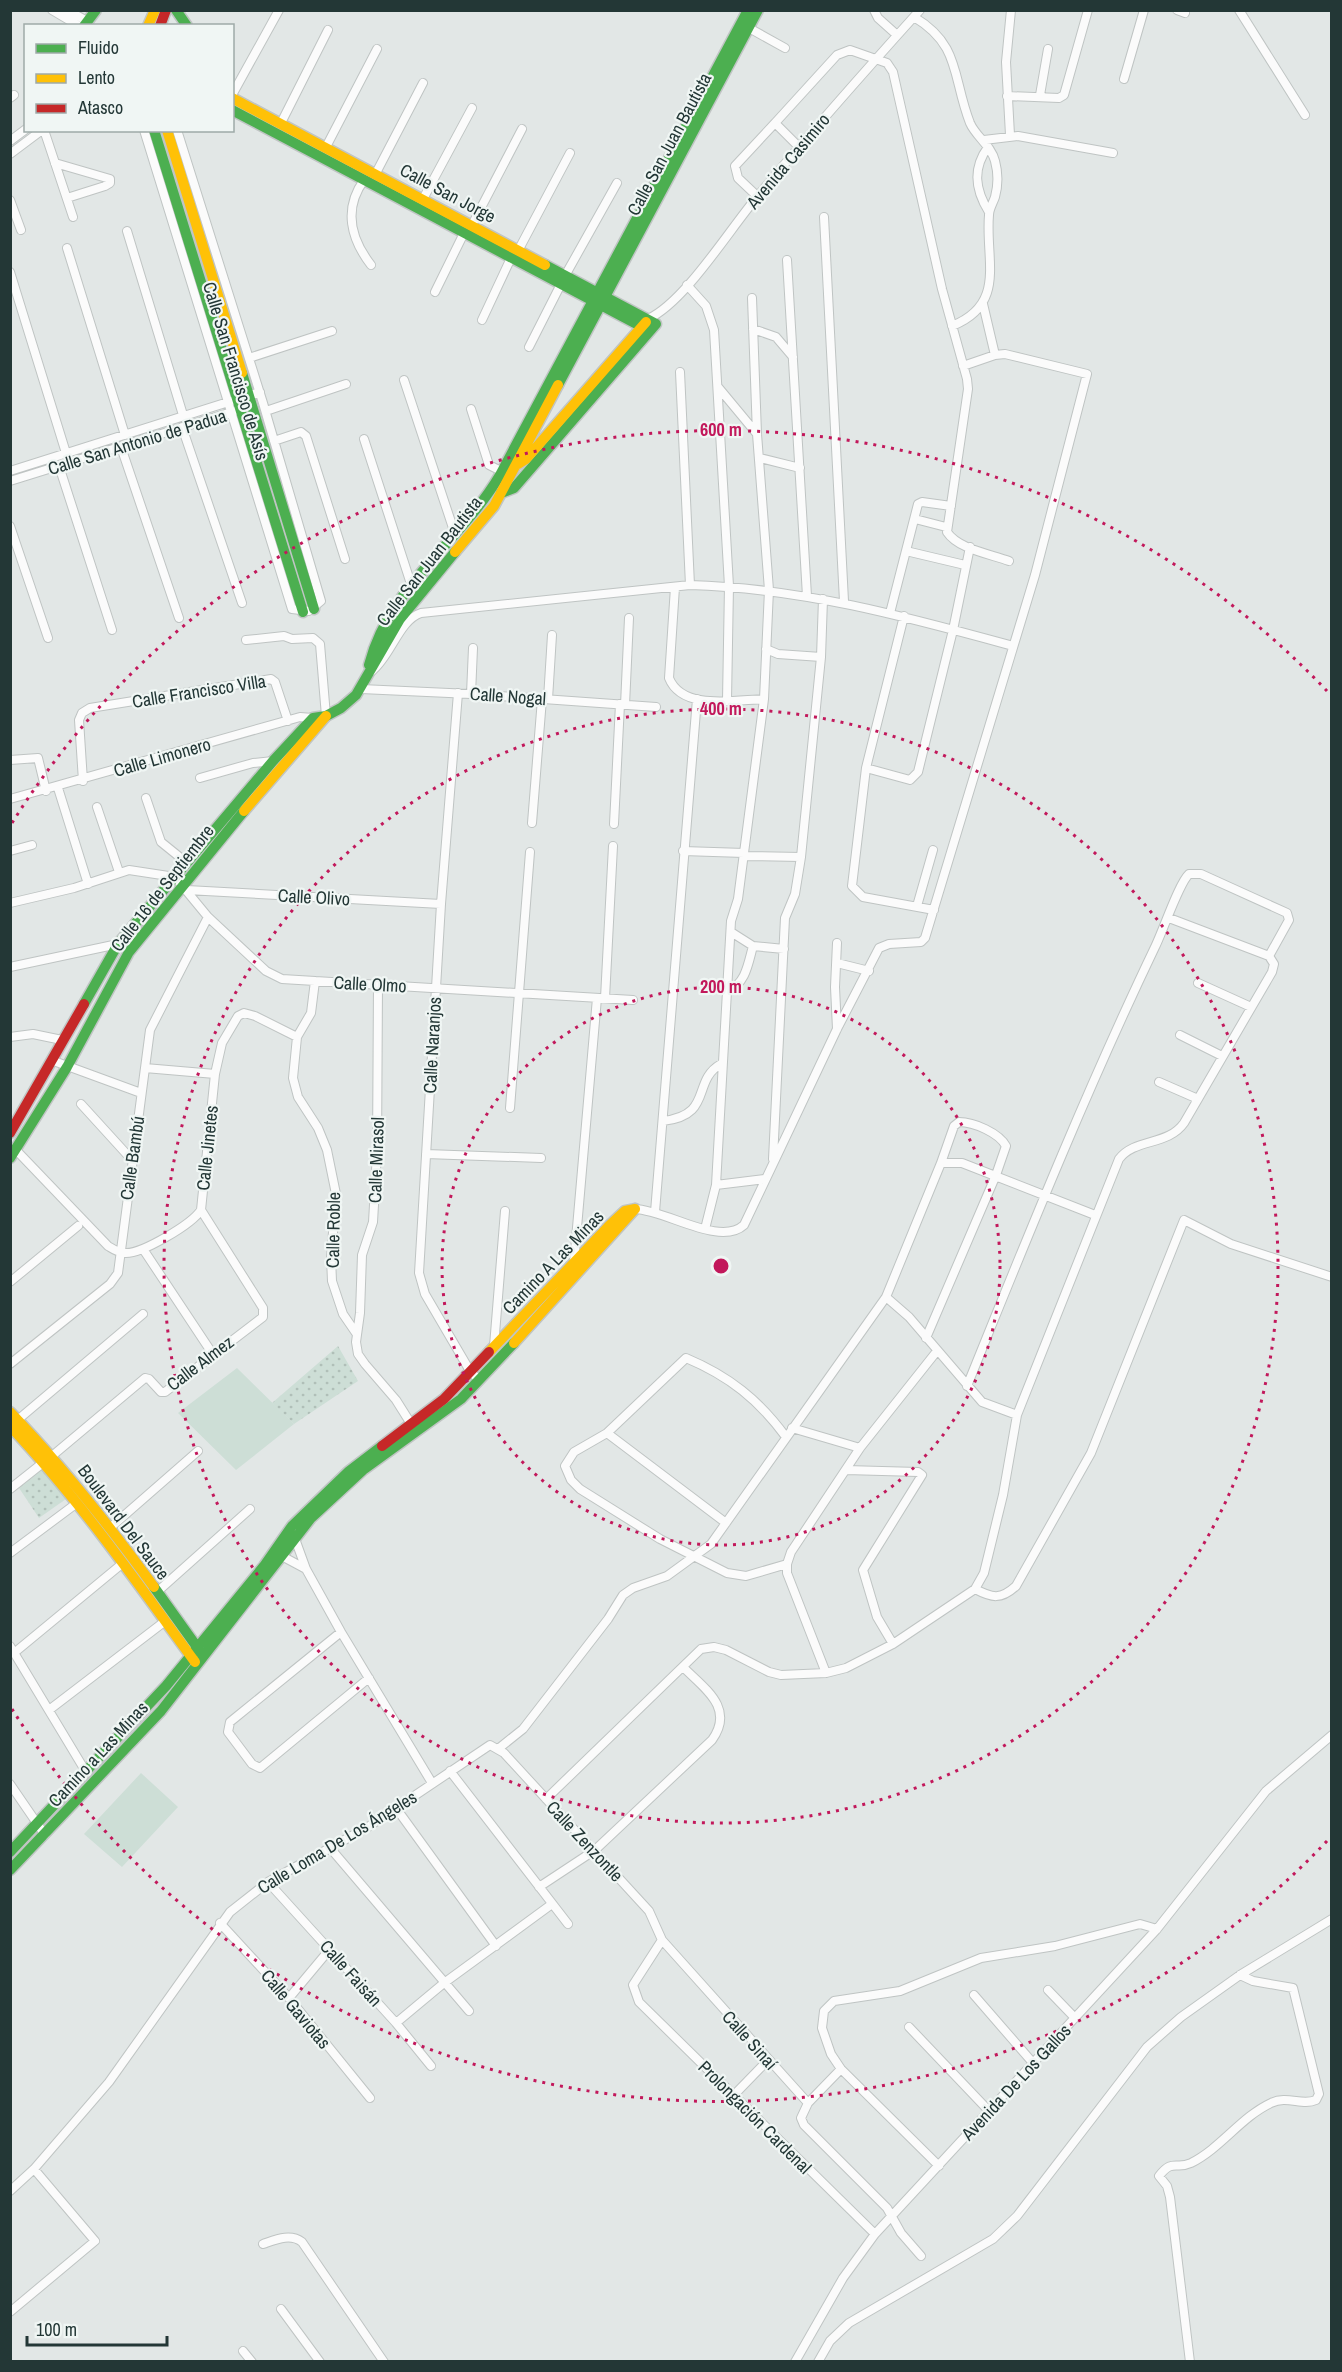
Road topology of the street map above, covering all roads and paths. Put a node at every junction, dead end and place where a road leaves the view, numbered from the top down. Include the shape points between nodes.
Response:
1 (52, 10) edge
2 (67, 10) edge
3 (96, 10) edge
4 (155, 10) edge
5 (279, 10) edge
6 (747, 10) edge
7 (758, 10) edge
8 (874, 10) edge
9 (1011, 10) edge
10 (1088, 10) edge
11 (1143, 10) edge
12 (1239, 10) edge
13 (177, 11) edge
14 (917, 14) edge
15 (83, 24) edge
16 (149, 24) edge
17 (186, 24) edge
18 (749, 28) junction
19 (328, 30) dead end
20 (897, 35) junction
21 (785, 48) dead end
22 (377, 49) dead end
23 (1048, 49) dead end
24 (876, 57) junction
25 (1124, 79) dead end
26 (423, 83) dead end
27 (234, 92) edge
28 (1040, 95) junction
29 (1006, 96) junction
30 (234, 97) edge
31 (472, 108) dead end
32 (234, 111) edge
33 (1305, 115) dead end
34 (281, 123) junction
35 (775, 123) junction
36 (522, 129) dead end
37 (24, 130) edge
38 (40, 132) edge
39 (44, 132) edge
40 (145, 132) edge
41 (155, 132) edge
42 (168, 132) edge
43 (178, 132) edge
44 (1010, 135) junction
45 (10, 141) edge
46 (986, 144) junction
47 (326, 147) junction
48 (800, 148) junction
49 (570, 153) dead end
50 (1113, 153) dead end
51 (10, 154) edge
52 (55, 163) junction
53 (376, 174) junction
54 (364, 180) junction
55 (616, 183) dead end
56 (757, 196) junction
57 (67, 198) junction
58 (423, 200) junction
59 (10, 201) edge
60 (988, 212) junction
61 (13, 214) edge
62 (73, 217) dead end
63 (824, 217) dead end
64 (468, 229) junction
65 (21, 230) dead end
66 (127, 231) dead end
67 (67, 248) dead end
68 (515, 254) junction
69 (787, 260) dead end
70 (371, 265) dead end
71 (10, 272) edge
72 (563, 279) junction
73 (687, 285) junction
74 (435, 292) dead end
75 (752, 298) dead end
76 (600, 299) junction
77 (983, 304) junction
78 (482, 320) dead end
79 (651, 323) junction
80 (952, 326) junction
81 (753, 329) junction
82 (332, 331) dead end
83 (529, 347) dead end
84 (995, 355) junction
85 (793, 357) junction
86 (249, 358) junction
87 (963, 366) junction
88 (680, 372) dead end
89 (404, 380) dead end
90 (346, 384) dead end
91 (718, 386) junction
92 (260, 392) junction
93 (240, 404) junction
94 (265, 407) junction
95 (471, 409) dead end
96 (183, 416) junction
97 (182, 428) junction
98 (757, 434) junction
99 (125, 435) junction
100 (364, 439) dead end
101 (274, 441) junction
102 (121, 447) junction
103 (66, 453) junction
104 (760, 458) junction
105 (59, 466) junction
106 (515, 466) junction
107 (800, 468) junction
108 (503, 469) junction
109 (10, 471) edge
110 (10, 481) edge
111 (496, 492) junction
112 (951, 506) junction
113 (915, 519) junction
114 (10, 526) edge
115 (946, 527) junction
116 (455, 534) junction
117 (970, 547) junction
118 (906, 551) junction
119 (345, 559) dead end
120 (1009, 561) dead end
121 (965, 565) junction
122 (411, 584) junction
123 (690, 585) junction
124 (729, 586) junction
125 (675, 587) junction
126 (769, 590) junction
127 (807, 596) junction
128 (823, 599) junction
129 (844, 602) junction
130 (242, 603) dead end
131 (309, 610) joint
132 (890, 612) junction
133 (904, 616) junction
134 (179, 618) dead end
135 (629, 618) dead end
136 (112, 630) dead end
137 (953, 630) junction
138 (552, 635) dead end
139 (48, 638) dead end
140 (246, 640) dead end
141 (1013, 646) junction
142 (474, 648) dead end
143 (766, 649) junction
144 (820, 657) junction
145 (367, 675) junction
146 (361, 689) junction
147 (458, 693) junction
148 (471, 694) junction
149 (545, 699) junction
150 (697, 699) junction
151 (764, 699) junction
152 (726, 700) junction
153 (623, 705) junction
154 (656, 707) dead end
155 (326, 716) junction
156 (313, 718) junction
157 (288, 721) junction
158 (10, 760) edge
159 (273, 761) junction
160 (866, 768) junction
161 (200, 778) dead end
162 (82, 781) junction
163 (58, 788) junction
164 (46, 791) junction
165 (146, 798) dead end
166 (10, 799) edge
167 (97, 807) dead end
168 (532, 823) dead end
169 (614, 824) dead end
170 (32, 845) dead end
171 (613, 846) dead end
172 (933, 850) dead end
173 (10, 851) edge
174 (683, 851) junction
175 (531, 852) dead end
176 (744, 855) junction
177 (801, 856) junction
178 (187, 863) junction
179 (119, 872) junction
180 (88, 884) junction
181 (181, 884) junction
182 (10, 903) edge
183 (441, 904) junction
184 (916, 906) junction
185 (934, 910) junction
186 (208, 917) junction
187 (1169, 918) junction
188 (731, 932) junction
189 (118, 944) junction
190 (837, 944) dead end
191 (753, 946) junction
192 (784, 949) junction
193 (1269, 956) junction
194 (837, 963) junction
195 (10, 967) edge
196 (869, 971) junction
197 (315, 981) junction
198 (1198, 983) dead end
199 (378, 984) junction
200 (435, 987) junction
201 (728, 991) junction
202 (520, 992) junction
203 (601, 998) junction
204 (633, 1000) dead end
205 (1251, 1007) junction
206 (837, 1029) junction
207 (1180, 1035) dead end
208 (10, 1037) edge
209 (297, 1037) junction
210 (62, 1040) junction
211 (1222, 1056) junction
212 (51, 1060) junction
213 (721, 1064) junction
214 (67, 1067) junction
215 (144, 1068) junction
216 (215, 1074) junction
217 (1159, 1082) dead end
218 (141, 1093) junction
219 (1198, 1099) junction
220 (81, 1104) dead end
221 (510, 1108) dead end
222 (663, 1121) junction
223 (10, 1133) edge
224 (13, 1154) edge
225 (426, 1154) junction
226 (541, 1158) dead end
227 (132, 1160) junction
228 (772, 1163) junction
229 (941, 1163) junction
230 (996, 1175) junction
231 (765, 1179) junction
232 (716, 1185) junction
233 (1044, 1196) junction
234 (635, 1209) joint
235 (201, 1210) junction
236 (505, 1211) dead end
237 (655, 1212) junction
238 (1095, 1215) junction
239 (78, 1226) dead end
240 (705, 1229) junction
241 (612, 1230) junction
242 (143, 1249) junction
243 (120, 1253) junction
244 (574, 1264) junction
245 (1332, 1277) edge
246 (571, 1281) junction
247 (10, 1282) edge
248 (886, 1297) junction
249 (265, 1311) joint
250 (143, 1314) dead end
251 (356, 1333) junction
252 (926, 1338) junction
253 (494, 1348) junction
254 (937, 1351) junction
255 (212, 1353) junction
256 (10, 1364) edge
257 (470, 1371) junction
258 (479, 1380) junction
259 (967, 1386) junction
260 (1017, 1414) junction
261 (12, 1421) edge
262 (413, 1428) junction
263 (792, 1428) junction
264 (607, 1433) junction
265 (786, 1437) junction
266 (860, 1448) junction
267 (198, 1451) dead end
268 (48, 1459) junction
269 (846, 1470) junction
270 (10, 1490) edge
271 (77, 1503) junction
272 (250, 1509) dead end
273 (726, 1523) junction
274 (111, 1527) junction
275 (292, 1534) junction
276 (10, 1553) edge
277 (278, 1554) junction
278 (694, 1556) junction
279 (123, 1563) junction
280 (787, 1564) junction
281 (306, 1569) junction
282 (975, 1589) junction
283 (157, 1592) junction
284 (164, 1622) junction
285 (341, 1632) junction
286 (893, 1644) junction
287 (12, 1650) edge
288 (198, 1657) junction
289 (683, 1667) junction
290 (826, 1672) junction
291 (369, 1678) junction
292 (49, 1710) junction
293 (1332, 1735) edge
294 (498, 1749) junction
295 (450, 1771) junction
296 (86, 1772) junction
297 (432, 1783) junction
298 (10, 1784) edge
299 (546, 1799) junction
300 (396, 1808) junction
301 (36, 1824) junction
302 (45, 1834) junction
303 (331, 1849) junction
304 (595, 1850) junction
305 (10, 1852) edge
306 (10, 1870) edge
307 (268, 1882) junction
308 (539, 1887) junction
309 (552, 1904) junction
310 (1332, 1919) edge
311 (220, 1923) junction
312 (568, 1924) dead end
313 (1157, 1929) junction
314 (662, 1940) junction
315 (496, 1946) junction
316 (330, 1949) junction
317 (1240, 1975) junction
318 (444, 1983) junction
319 (1048, 1990) dead end
320 (974, 1995) dead end
321 (289, 1998) junction
322 (469, 2011) dead end
323 (1075, 2018) junction
324 (396, 2023) junction
325 (909, 2027) dead end
326 (768, 2060) junction
327 (1033, 2063) junction
328 (431, 2066) dead end
329 (841, 2069) junction
330 (733, 2096) junction
331 (370, 2098) dead end
332 (808, 2103) junction
333 (989, 2110) junction
334 (939, 2166) junction
335 (34, 2169) junction
336 (10, 2191) edge
337 (892, 2215) junction
338 (875, 2235) junction
339 (263, 2244) dead end
340 (921, 2256) dead end
341 (281, 2309) dead end
342 (10, 2312) edge
343 (243, 2351) dead end
344 (252, 2361) edge
345 (320, 2361) edge
346 (384, 2361) edge
347 (795, 2361) edge
348 (818, 2361) edge
349 (1190, 2361) edge

1 - 15 street
2 - 15 street
3 - 15 main road
4 - 16 main road
5 - 27 street
6 - 76 main road, Calle San Juan Bautista
7 - 18 main road, Calle San Juan Bautista
8 - 20 street
9 - 29 street via 1006,43
10 - 28 street via 1067,92 1059,98
11 - 25 street
12 - 33 street
13 - 17 main road
14 - 20 street, Avenida Casimiro
14 - 46 street via 943,39 971,124
18 - 21 street
18 - 76 main road, Calle San Juan Bautista
19 - 34 street
20 - 24 street, Avenida Casimiro
22 - 47 street
23 - 28 street
24 - 35 street via 843,51
24 - 48 street, Avenida Casimiro
24 - 80 street via 893,72
26 - 53 street
28 - 29 street
29 - 44 street
30 - 34 main road, Calle San Jorge
31 - 58 street
32 - 54 main road, Calle San Jorge
34 - 47 main road, Calle San Jorge
35 - 48 street
35 - 56 street via 735,166 738,178
36 - 64 street
37 - 45 street
38 - 51 street
39 - 52 street
40 - 93 street, Calle San Francisco de Asís
41 - 93 main road, Calle San Francisco de Asís
42 - 93 main road, Calle San Francisco de Asís
43 - 86 street, Calle San Francisco de Asís
44 - 46 street
44 - 50 street
46 - 60 street via 978,166 977,189
46 - 60 street via 997,174 996,194
47 - 53 main road, Calle San Jorge
48 - 56 street, Avenida Casimiro
49 - 68 street
52 - 57 street
52 - 57 street via 110,179 105,186
53 - 58 main road, Calle San Jorge
54 - 64 main road, Calle San Jorge
54 - 70 street via 352,206 351,227 358,248
55 - 72 street
56 - 73 street, Avenida Casimiro
57 - 62 street
58 - 64 main road, Calle San Jorge
59 - 61 street
60 - 77 street via 990,279
61 - 65 street
63 - 129 street
64 - 68 main road, Calle San Jorge
64 - 74 street
66 - 96 street
67 - 99 street
68 - 72 main road, Calle San Jorge
68 - 78 street
69 - 85 street
71 - 103 street
72 - 76 main road, Calle San Jorge
72 - 83 street
73 - 79 street, Avenida Casimiro
73 - 91 street via 709,312
75 - 81 street
76 - 79 main road, Calle San Jorge
76 - 106 main road, Calle San Juan Bautista
76 - 108 main road, Calle San Juan Bautista
77 - 80 street via 969,318
77 - 84 street
79 - 106 main road via 526,459
79 - 111 main road via 514,488
80 - 87 street
81 - 85 street via 776,337
81 - 98 street
82 - 86 street
84 - 87 street
84 - 141 street via 1005,354 1087,374
85 - 107 street
86 - 92 street, Calle San Francisco de Asís
87 - 112 street via 968,389
88 - 123 street
89 - 116 street
90 - 94 street, Calle San Antonio de Padua
91 - 98 street
91 - 124 street
92 - 93 street, Calle San Antonio de Padua
92 - 94 street, Calle San Francisco de Asís
93 - 94 street, Calle San Antonio de Padua
93 - 96 street, Calle San Antonio de Padua
93 - 97 street, Calle San Antonio de Padua
93 - 131 main road, Calle San Francisco de Asís
94 - 101 street, Calle San Francisco de Asís
95 - 108 street via 489,465
96 - 99 street, Calle San Antonio de Padua
97 - 102 street, Calle San Antonio de Padua
97 - 130 street
98 - 104 street
99 - 103 street, Calle San Antonio de Padua
100 - 122 street
101 - 119 street via 302,432 306,436
101 - 131 street, Calle San Francisco de Asís via 321,601
102 - 105 street, Calle San Antonio de Padua
102 - 134 street
103 - 109 street, Calle San Antonio de Padua
104 - 107 street
104 - 126 street
105 - 110 street, Calle San Antonio de Padua
105 - 136 street
106 - 108 street
106 - 111 main road, Calle San Juan Bautista
107 - 127 street
108 - 111 main road, Calle San Juan Bautista
111 - 116 main road, Calle San Juan Bautista
111 - 145 main road, Calle San Juan Bautista via 486,517 400,619
112 - 113 street via 919,502
112 - 115 street
113 - 115 street
113 - 118 street
114 - 139 street
115 - 117 street via 952,538
116 - 122 main road, Calle San Juan Bautista
117 - 120 street
117 - 121 street
118 - 121 street
118 - 132 street
121 - 137 street
122 - 145 main road, Calle San Juan Bautista via 384,622 372,647
123 - 124 street
123 - 125 street
124 - 126 street
124 - 152 street
125 - 145 street via 421,614 407,621 382,663
125 - 150 street via 669,678 676,690
126 - 127 street
126 - 143 street
127 - 128 street
128 - 129 street
128 - 144 street
129 - 132 street
132 - 133 street
133 - 137 street
133 - 160 street
135 - 153 street
137 - 141 street
137 - 160 street via 918,772 910,780
138 - 149 street
140 - 155 street via 284,636 313,638 320,644
141 - 185 street
142 - 148 street
143 - 144 street via 778,654
143 - 151 street
144 - 177 street
145 - 146 main road, Calle 16 de Septiembre
146 - 147 street, Calle Nogal
146 - 155 main road, Calle 16 de Septiembre
147 - 148 street, Calle Nogal
147 - 183 street, Calle Naranjos
148 - 149 street, Calle Nogal
149 - 153 street, Calle Nogal
149 - 168 street
150 - 152 street
150 - 174 street
151 - 152 street
151 - 176 street
153 - 154 street, Calle Nogal
153 - 169 street
155 - 156 main road, Calle 16 de Septiembre
155 - 181 main road, Calle 16 de Septiembre
156 - 157 street, Calle Limonero
156 - 159 main road, Calle 16 de Septiembre
157 - 162 street, Calle Limonero
157 - 162 street, Calle Francisco Villa via 275,682 269,678 90,708 79,720
158 - 164 street via 38,758
159 - 161 street
159 - 178 main road, Calle 16 de Septiembre
160 - 184 street via 852,886 863,897
162 - 163 street, Calle Limonero
163 - 164 street, Calle Limonero
163 - 180 street
164 - 166 street, Calle Limonero
165 - 178 street via 161,842
167 - 179 street
170 - 173 street
171 - 203 street
172 - 184 street
174 - 176 street
174 - 222 street
175 - 202 street
176 - 177 street
176 - 188 street
177 - 192 street via 795,894 785,918
178 - 181 main road, Calle 16 de Septiembre
179 - 180 street
179 - 181 street, Calle Olivo via 138,870
180 - 182 street
181 - 183 street, Calle Olivo
181 - 186 street, Calle Olmo
181 - 189 main road, Calle 16 de Septiembre
181 - 214 main road, Calle 16 de Septiembre via 129,952
183 - 200 street, Calle Naranjos
184 - 185 street
185 - 196 street via 921,942 884,945
186 - 197 street, Calle Olmo via 271,975
186 - 215 street, Calle Bambú via 150,1030
187 - 193 street
187 - 193 street via 1184,879 1189,874 1201,874 1289,915
187 - 233 street
188 - 191 street
188 - 201 street
189 - 195 street
189 - 210 main road, Calle 16 de Septiembre
190 - 194 street
191 - 192 street
191 - 201 street via 740,983
192 - 228 street
193 - 205 street via 1274,968
194 - 196 street
194 - 206 street
196 - 206 street
197 - 199 street, Calle Olmo
197 - 209 street, Calle Roble via 311,1013
198 - 205 street
199 - 200 street, Calle Olmo
199 - 251 street, Calle Mirasol via 373,1222 362,1255
200 - 202 street, Calle Olmo
200 - 225 street, Calle Naranjos
201 - 213 street
202 - 203 street, Calle Olmo
202 - 221 street
203 - 204 street, Calle Olmo
203 - 244 street
205 - 211 street
206 - 228 street via 807,1098
207 - 211 street
208 - 210 street via 33,1034
209 - 216 street, Calle Jinetes via 255,1016 238,1016 222,1043
209 - 251 street, Calle Roble via 295,1087 324,1140 335,1184 333,1281 343,1314
210 - 212 main road, Calle 16 de Septiembre
211 - 219 street
212 - 214 street
212 - 223 main road, Calle 16 de Septiembre
213 - 222 street via 710,1073 696,1106 682,1118
213 - 232 street
214 - 218 street
214 - 224 main road, Calle 16 de Septiembre
215 - 216 street
215 - 218 street, Calle Bambú
216 - 235 street, Calle Jinetes
217 - 219 street
218 - 227 street, Calle Bambú
219 - 238 street via 1176,1133 1121,1155
220 - 227 street
222 - 237 street
224 - 243 street via 108,1246
225 - 226 street
225 - 257 street, Calle Naranjos via 420,1280
227 - 243 street, Calle Bambú
228 - 231 street
229 - 230 street via 962,1163
229 - 230 street via 954,1126 969,1122 1005,1143
229 - 248 street
230 - 233 street
230 - 252 street
231 - 232 street
231 - 240 street via 744,1225 736,1232
232 - 240 street
233 - 238 street
233 - 259 street
234 - 237 street
234 - 241 main road, Camino A Las Minas via 625,1211
235 - 242 street via 193,1219
235 - 249 street, Calle Jinetes
236 - 253 street
237 - 240 street
238 - 260 street
239 - 247 street
241 - 244 main road, Camino A Las Minas
241 - 246 main road, Camino A Las Minas
242 - 243 street
242 - 255 street
243 - 256 street, Calle Bambú via 118,1273 110,1284
244 - 246 street
244 - 253 main road, Camino A Las Minas
245 - 282 street via 1231,1244 1184,1220 1090,1453 1016,1586 996,1598
246 - 258 main road, Camino A Las Minas
248 - 252 street
248 - 263 street
249 - 255 street, Calle Almez via 263,1317
250 - 261 street
251 - 262 street, Calle Roble via 358,1354 396,1400
252 - 254 street
253 - 257 main road, Camino A Las Minas
254 - 259 street
254 - 266 street
255 - 268 street, Calle Almez via 164,1392 146,1377
257 - 258 street, Calle Naranjos
257 - 262 main road, Camino A Las Minas
258 - 262 main road, Camino A Las Minas via 448,1410
259 - 260 street via 982,1402
260 - 282 street via 984,1573
261 - 268 main road, Boulevard Del Sauce
262 - 275 main road, Camino A Las Minas
263 - 265 street
263 - 266 street
264 - 265 street via 686,1358 737,1384 767,1410
264 - 273 street
264 - 278 street via 570,1456 565,1466 571,1480 660,1539
265 - 273 street
266 - 269 street
267 - 274 street
268 - 270 street, Calle Almez
268 - 271 main road, Boulevard Del Sauce
268 - 274 main road, Boulevard Del Sauce
269 - 280 street
269 - 286 street via 922,1475 862,1570 877,1617
271 - 276 street
271 - 279 main road, Boulevard Del Sauce
272 - 283 street
273 - 278 street via 711,1545
274 - 283 main road, Boulevard Del Sauce
275 - 277 main road, Camino A Las Minas
275 - 281 street
277 - 281 street
277 - 288 main road, Camino A Las Minas
278 - 280 street via 741,1576
278 - 294 street via 667,1576 633,1588 619,1599 608,1619 523,1729
279 - 284 main road, Boulevard Del Sauce
279 - 287 street
280 - 290 street via 787,1573
281 - 285 street
282 - 286 street
283 - 288 main road, Boulevard Del Sauce
284 - 288 main road, Boulevard Del Sauce
284 - 292 street
285 - 291 street
285 - 291 street via 230,1722 228,1732 252,1764 260,1768
286 - 290 street via 846,1668
287 - 292 street
288 - 296 main road, Camino a Las Minas
288 - 302 main road, Camino a Las Minas via 149,1724
289 - 290 street via 695,1652 714,1647 781,1675
289 - 299 street
289 - 304 street via 714,1698 721,1727 712,1740
291 - 297 street
292 - 296 street
293 - 313 street, Avenida De Los Gallos via 1266,1791
294 - 295 street, Calle Loma De Los Ángeles via 490,1745
294 - 299 street, Calle Zenzontle
295 - 297 street, Calle Loma De Los Ángeles
295 - 308 street
296 - 301 main road, Camino a Las Minas
297 - 300 street, Calle Loma De Los Ángeles
298 - 301 street
299 - 304 street, Calle Zenzontle
300 - 303 street, Calle Loma De Los Ángeles
300 - 315 street
301 - 302 street
301 - 305 main road, Camino a Las Minas
302 - 306 main road, Camino a Las Minas
303 - 307 street, Calle Loma De Los Ángeles
303 - 318 street
304 - 308 street
304 - 314 street, Calle Zenzontle via 649,1911
307 - 311 street, Calle Loma De Los Ángeles
307 - 316 street, Calle Faisán
308 - 309 street
309 - 312 street
309 - 315 street
310 - 317 street
311 - 321 street, Calle Gaviotas
311 - 335 street, Calle Loma De Los Ángeles via 109,2082
313 - 323 street, Avenida De Los Gallos
313 - 329 street via 1140,1924 1055,1946 981,1958 900,1991 834,2001 824,2011 822,2028
314 - 326 street, Calle Sinaí
314 - 330 street, Prolongación Cardenal via 633,1985 637,1998
315 - 318 street
316 - 321 street
316 - 324 street, Calle Faisán
317 - 348 street via 1147,2047 1009,2224 993,2238 849,2322 830,2341
317 - 349 street via 1293,1988 1319,2094 1309,2103 1292,2098 1270,2103 1191,2163 1174,2163 1159,2176 1170,2197
318 - 322 street
318 - 324 street
319 - 323 street
320 - 327 street
321 - 331 street, Calle Gaviotas
323 - 327 street, Avenida De Los Gallos
324 - 328 street, Calle Faisán
325 - 333 street
326 - 330 street
326 - 332 street, Calle Sinaí
327 - 333 street, Avenida De Los Gallos
329 - 332 street
329 - 334 street
330 - 338 street, Prolongación Cardenal
332 - 337 street via 802,2112 804,2125
333 - 334 street, Avenida De Los Gallos
334 - 337 street, Avenida De Los Gallos
335 - 336 street, Calle Loma De Los Ángeles
335 - 342 street via 95,2241
337 - 338 street, Avenida De Los Gallos
337 - 340 street via 901,2233
338 - 347 street, Avenida De Los Gallos via 843,2278
339 - 346 street via 285,2238 302,2242
341 - 345 street
343 - 344 street

